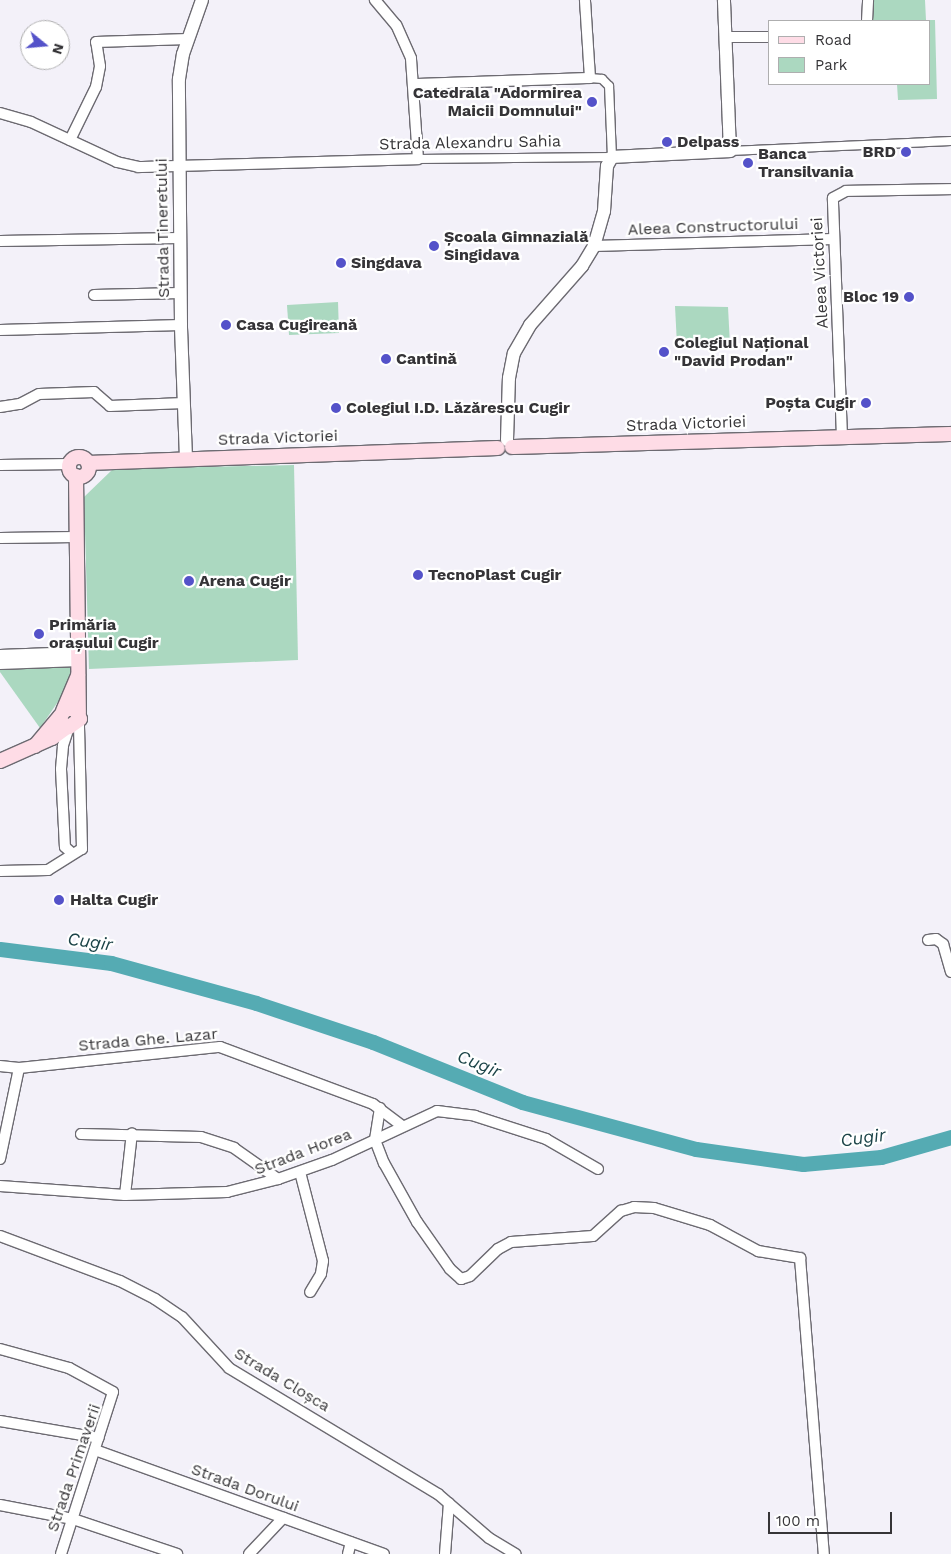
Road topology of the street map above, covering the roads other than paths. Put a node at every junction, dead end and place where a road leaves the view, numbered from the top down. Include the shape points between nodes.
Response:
1 (202, 0) edge
2 (375, 0) edge
3 (585, 0) edge
4 (724, 0) edge
5 (868, 0) edge
6 (867, 20) edge
7 (725, 37) junction
8 (768, 37) edge
9 (188, 40) junction
10 (590, 78) junction
11 (415, 84) junction
12 (0, 113) edge
13 (70, 140) junction
14 (951, 141) edge
15 (730, 151) junction
16 (612, 157) junction
17 (418, 159) junction
18 (178, 167) junction
19 (951, 189) edge
20 (179, 238) junction
21 (833, 239) junction
22 (0, 241) edge
23 (594, 246) junction
24 (180, 293) junction
25 (94, 296) dead end
26 (180, 325) junction
27 (0, 330) edge
28 (184, 403) junction
29 (0, 407) edge
30 (951, 434) edge
31 (842, 437) junction
32 (506, 445) junction
33 (186, 458) junction
34 (0, 464) edge
35 (73, 470) junction
36 (76, 537) junction
37 (0, 538) edge
38 (2, 659) edge
39 (79, 662) junction
40 (69, 719) junction
41 (0, 761) edge
42 (72, 853) junction
43 (0, 871) edge
44 (928, 940) dead end
45 (951, 972) edge
46 (0, 1066) edge
47 (19, 1068) junction
48 (380, 1108) junction
49 (401, 1125) junction
50 (132, 1133) junction
51 (81, 1134) dead end
52 (375, 1140) junction
53 (0, 1159) edge
54 (598, 1170) dead end
55 (300, 1172) junction
56 (278, 1180) junction
57 (0, 1186) edge
58 (125, 1195) junction
59 (0, 1236) edge
60 (310, 1292) dead end
61 (0, 1348) edge
62 (0, 1421) edge
63 (99, 1438) junction
64 (96, 1450) junction
65 (450, 1502) junction
66 (0, 1505) edge
67 (283, 1518) junction
68 (73, 1519) junction
69 (351, 1542) junction
70 (61, 1554) edge
71 (177, 1554) edge
72 (249, 1554) edge
73 (348, 1554) edge
74 (384, 1554) edge
75 (445, 1554) edge
76 (516, 1554) edge
77 (824, 1554) edge

1 - 9 street, Strada Tineretului
2 - 11 street via 403,37
3 - 10 street
4 - 7 street
5 - 6 street
7 - 8 street
7 - 15 street
9 - 13 street via 96,42 100,66 96,87
9 - 18 street, Strada Tineretului via 178,80
10 - 11 street
10 - 16 street via 602,79 609,86
11 - 17 street
12 - 13 street, Strada Alexandru Sahia via 31,122
13 - 18 street, Strada Alexandru Sahia via 129,166
14 - 15 street, Strada Alexandru Sahia
15 - 16 street, Strada Alexandru Sahia
16 - 17 street, Strada Alexandru Sahia
16 - 23 street via 607,166 604,211
17 - 18 street, Strada Alexandru Sahia
18 - 20 street, Strada Tineretului
19 - 21 street, Aleea Victoriei via 839,192 831,206
20 - 22 street
20 - 24 street, Strada Tineretului
21 - 23 street, Aleea Constructorului
21 - 31 street, Aleea Victoriei
23 - 32 street via 582,266 530,325 514,353 509,378
24 - 25 street
24 - 26 street, Strada Tineretului
26 - 27 street
26 - 28 street, Strada Tineretului
28 - 29 street via 110,406 94,392 40,394 27,402
28 - 33 street, Strada Tineretului
30 - 31 main road, Strada Victoriei
31 - 32 main road, Strada Victoriei
32 - 33 main road, Strada Victoriei
33 - 35 main road, Strada Victoriei via 88,463 85,474
34 - 35 street
35 - 36 main road
36 - 37 street
36 - 39 main road
38 - 39 street
39 - 40 main road
40 - 41 main road via 35,746
40 - 42 street via 61,769 65,847
40 - 42 street via 84,843 82,849
42 - 43 street via 48,870
44 - 45 street via 936,939 942,944
46 - 47 street, Strada Ghe. Lazar
47 - 48 street, Strada Ghe. Lazar via 220,1047
47 - 53 street
48 - 49 street, Strada Ghe. Lazar
48 - 52 street
49 - 52 street, Strada Horea
49 - 54 street, Strada Horea via 437,1110 475,1116 546,1139
50 - 51 street
50 - 56 street via 186,1135 217,1141 234,1148
50 - 58 street
52 - 55 street, Strada Horea
52 - 77 street via 417,1222 450,1269 461,1279 470,1276 498,1249 511,1242 593,1236 621,1211 641,1207 710,1225 758,1251 800,1258
55 - 56 street, Strada Horea
55 - 60 street via 323,1261 322,1274
56 - 58 street, Strada Horea via 227,1192
57 - 58 street, Strada Horea
59 - 65 street, Strada Cloșca via 120,1281 156,1299 182,1317 229,1368 315,1417
61 - 63 street, Strada Primaverii via 69,1368 113,1392
62 - 63 street
63 - 64 street, Strada Primaverii
64 - 67 street, Strada Dorului
64 - 68 street, Strada Primaverii
65 - 75 street
65 - 76 street, Strada Cloșca via 489,1538
66 - 68 street
67 - 69 street, Strada Dorului
67 - 72 street
68 - 70 street, Strada Primaverii
68 - 71 street
69 - 73 street
69 - 74 street, Strada Dorului

